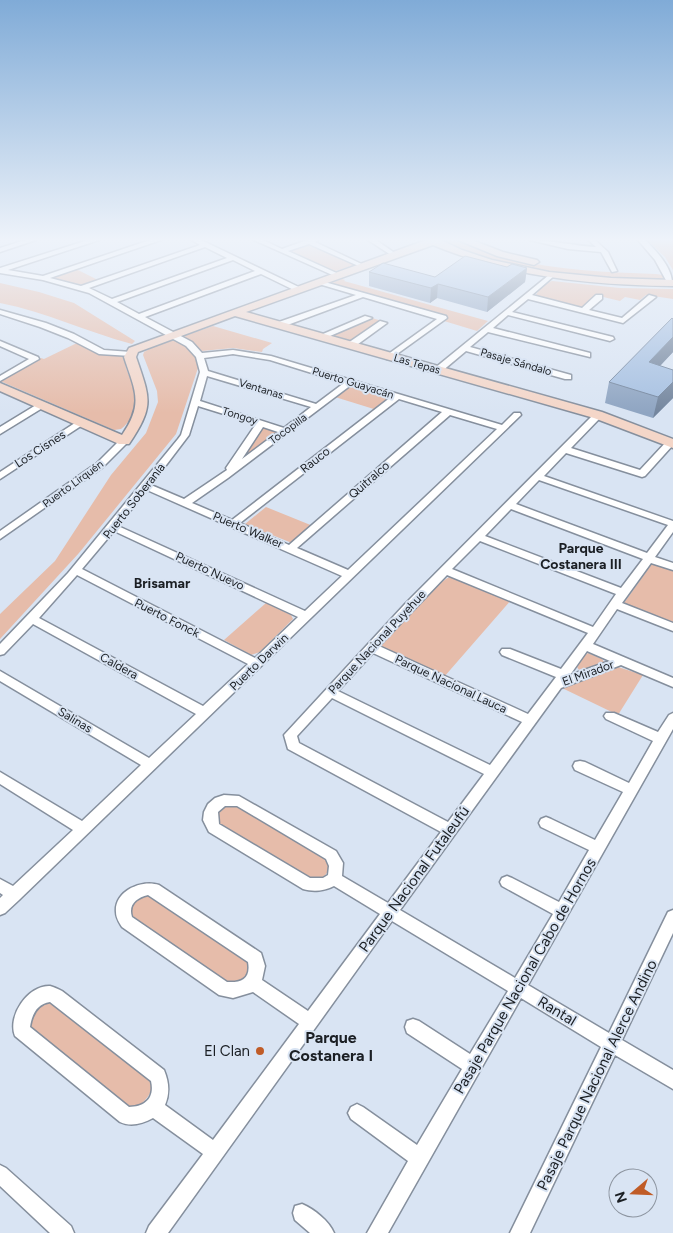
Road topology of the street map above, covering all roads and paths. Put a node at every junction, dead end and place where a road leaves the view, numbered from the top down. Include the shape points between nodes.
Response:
1 (599, 297) dead end
2 (652, 297) dead end
3 (105, 298) edge
4 (123, 298) edge
5 (190, 298) edge
6 (280, 298) edge
7 (356, 298) edge
8 (372, 298) edge
9 (524, 298) edge
10 (532, 298) edge
11 (113, 301) junction
12 (583, 311) junction
13 (0, 312) edge
14 (236, 313) junction
15 (507, 313) junction
16 (140, 316) junction
17 (368, 318) dead end
18 (383, 323) dead end
19 (279, 325) junction
20 (486, 330) junction
21 (174, 334) junction
22 (320, 337) junction
23 (610, 339) dead end
24 (0, 343) edge
25 (351, 346) junction
26 (464, 348) junction
27 (130, 354) junction
28 (587, 355) dead end
29 (200, 356) junction
30 (390, 357) junction
31 (438, 370) junction
32 (204, 372) junction
33 (568, 377) dead end
34 (350, 382) junction
35 (0, 386) edge
36 (398, 396) junction
37 (194, 402) junction
38 (41, 405) junction
39 (318, 407) junction
40 (448, 412) junction
41 (517, 415) dead end
42 (598, 415) junction
43 (81, 422) junction
44 (261, 423) junction
45 (503, 428) junction
46 (0, 430) edge
47 (285, 431) junction
48 (124, 441) junction
49 (672, 443) edge
50 (564, 449) junction
51 (0, 476) edge
52 (226, 476) junction
53 (536, 476) junction
54 (145, 486) junction
55 (185, 503) junction
56 (508, 506) junction
57 (233, 524) junction
58 (673, 524) edge
59 (114, 527) junction
60 (0, 536) edge
61 (478, 537) junction
62 (290, 549) junction
63 (648, 558) junction
64 (673, 567) edge
65 (77, 571) junction
66 (447, 571) junction
67 (350, 575) junction
68 (619, 599) junction
69 (307, 616) junction
70 (33, 619) junction
71 (673, 627) edge
72 (595, 632) junction
73 (585, 645) junction
74 (372, 648) junction
75 (0, 651) edge
76 (506, 652) dead end
77 (621, 661) junction
78 (257, 664) junction
79 (0, 676) edge
80 (560, 680) junction
81 (673, 683) edge
82 (330, 692) junction
83 (205, 713) junction
84 (610, 716) dead end
85 (673, 718) edge
86 (530, 720) junction
87 (661, 739) junction
88 (151, 766) junction
89 (580, 766) dead end
90 (492, 772) junction
91 (0, 777) edge
92 (631, 790) junction
93 (546, 823) dead end
94 (83, 829) junction
95 (450, 830) junction
96 (598, 848) junction
97 (334, 879) junction
98 (507, 882) dead end
99 (0, 885) edge
100 (14, 895) junction
101 (0, 908) edge
102 (562, 911) junction
103 (389, 913) junction
104 (673, 917) edge
105 (253, 983) junction
106 (518, 988) junction
107 (310, 1022) junction
108 (414, 1027) dead end
109 (612, 1044) junction
110 (473, 1066) junction
111 (673, 1080) edge
112 (154, 1108) junction
113 (357, 1113) dead end
114 (215, 1152) junction
115 (420, 1158) junction
116 (0, 1174) edge
117 (302, 1213) dead end
118 (64, 1233) edge
119 (156, 1233) edge
120 (324, 1233) edge
121 (377, 1233) edge
122 (520, 1233) edge

1 - 12 street
2 - 12 street via 623,320
3 - 11 street
4 - 11 street
5 - 16 street
6 - 14 street
7 - 19 street
8 - 30 street via 443,318
9 - 15 street
10 - 12 street
11 - 16 street
13 - 27 street via 43,325 102,352
14 - 19 street, Las Tepas
14 - 21 street
15 - 20 street
15 - 23 street
16 - 21 street
17 - 22 street
18 - 25 street
19 - 22 street, Las Tepas
20 - 26 street
20 - 28 street
21 - 27 street via 137,348
21 - 29 street
22 - 25 street, Las Tepas
24 - 35 street via 35,359
25 - 30 street, Las Tepas
26 - 31 street
26 - 33 street, Pasaje Sándalo
27 - 48 street, Puerto Lirquén via 144,403 137,422
29 - 32 street
29 - 34 street, Puerto Guayacán via 233,352 257,355
30 - 31 street, Las Tepas
31 - 42 street, Las Tepas
32 - 37 street, Puerto Soberanía
32 - 39 street, Ventanas
34 - 36 street, Puerto Guayacán
34 - 39 street, Tocopilla
35 - 38 street
36 - 40 street, Puerto Guayacán
36 - 57 street, Rauco
37 - 44 street, Tongoy
37 - 54 street, Puerto Soberanía via 185,434
38 - 43 street
38 - 46 street
39 - 47 street, Tocopilla
40 - 45 street, Puerto Guayacán
40 - 62 street, Quitralco
41 - 45 street, Puerto Darwin
42 - 49 street, Las Tepas
42 - 50 street, Parque Nacional Puyehue
43 - 48 street
43 - 51 street, Los Cisnes
44 - 47 street, Tongoy
44 - 52 street, Tocopilla
45 - 67 street, Puerto Darwin
47 - 52 street, Tocopilla
48 - 60 street, Puerto Lirquén via 100,465
49 - 50 street via 642,474
50 - 53 street, Parque Nacional Puyehue
52 - 55 street, Tocopilla
53 - 56 street, Parque Nacional Puyehue
53 - 58 street
54 - 55 street, Puerto Walker
54 - 59 street, Puerto Soberanía
55 - 57 street, Puerto Walker
56 - 61 street, Parque Nacional Puyehue
56 - 63 street
57 - 62 street, Puerto Walker
58 - 63 street, Parque Nacional Futaleufú
59 - 65 street, Puerto Soberanía
59 - 69 street, Puerto Nuevo
61 - 66 street, Parque Nacional Puyehue
61 - 68 street
62 - 67 street, Puerto Walker
63 - 64 street
63 - 68 street, Parque Nacional Futaleufú
65 - 70 street, Puerto Soberanía
65 - 78 street, Puerto Fonck
66 - 72 street
66 - 74 street, Parque Nacional Puyehue
67 - 69 street, Puerto Darwin
68 - 71 street
68 - 72 street, Parque Nacional Futaleufú
69 - 78 street, Puerto Darwin
70 - 75 street, Puerto Soberanía
70 - 83 street, Caldera
72 - 73 street, Parque Nacional Futaleufú
73 - 77 street, El Mirador
73 - 80 street, Parque Nacional Futaleufú
74 - 82 street, Parque Nacional Puyehue
74 - 86 street, Parque Nacional Lauca
76 - 80 street
77 - 80 street, El Mirador
77 - 81 street, El Mirador
78 - 83 street, Puerto Darwin
79 - 88 street, Salinas
80 - 86 street, Parque Nacional Futaleufú
82 - 90 street
82 - 95 street, Parque Nacional Puyehue via 292,732 290,740 293,746
83 - 88 street, Puerto Darwin
84 - 87 street
85 - 87 street, Pasaje Parque Nacional Cabo de Hornos
86 - 90 street, Parque Nacional Futaleufú
87 - 92 street, Pasaje Parque Nacional Cabo de Hornos
88 - 94 street, Puerto Darwin
89 - 92 street
90 - 95 street, Parque Nacional Futaleufú
91 - 94 street
92 - 96 street, Pasaje Parque Nacional Cabo de Hornos
93 - 96 street
94 - 100 street, Puerto Darwin
95 - 103 street, Parque Nacional Futaleufú
96 - 102 street, Pasaje Parque Nacional Cabo de Hornos
97 - 97 street via 325,884 308,884 214,828 209,815 220,802 239,801 332,855 337,867
97 - 103 street, Rantal
98 - 102 street
99 - 100 street
100 - 101 street, Puerto Darwin
102 - 106 street, Pasaje Parque Nacional Cabo de Hornos
103 - 106 street, Rantal
103 - 107 street, Parque Nacional Futaleufú
104 - 109 street, Pasaje Parque Nacional Alerce Andino
105 - 105 street via 248,987 225,990 127,922 122,916 124,904 141,890 154,890 255,958 257,970
105 - 107 street
106 - 109 street, Rantal
106 - 110 street, Pasaje Parque Nacional Cabo de Hornos
107 - 114 street, Parque Nacional Futaleufú
108 - 110 street
109 - 111 street, Rantal
109 - 122 street, Pasaje Parque Nacional Alerce Andino
110 - 115 street, Pasaje Parque Nacional Cabo de Hornos
112 - 112 street via 142,1115 126,1116 21,1030 21,1018 27,1007 44,995 56,996 158,1076 160,1091
112 - 114 street
113 - 115 street
114 - 119 street, Parque Nacional Futaleufú
115 - 121 street, Pasaje Parque Nacional Cabo de Hornos
116 - 118 street
117 - 120 street

